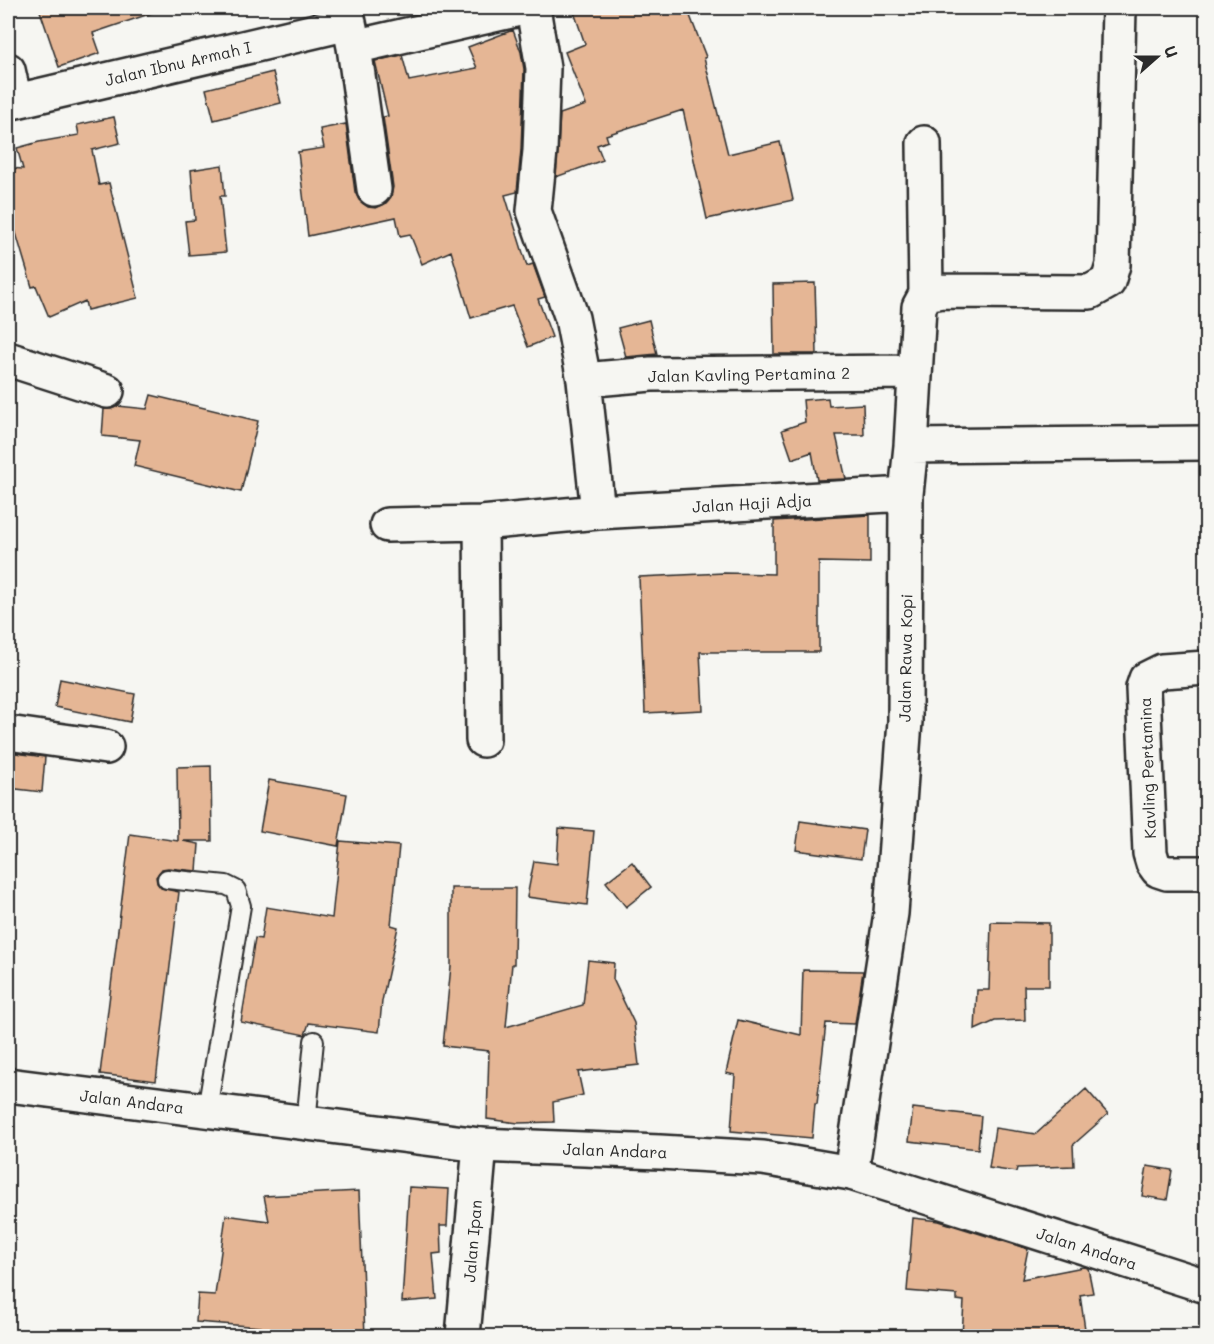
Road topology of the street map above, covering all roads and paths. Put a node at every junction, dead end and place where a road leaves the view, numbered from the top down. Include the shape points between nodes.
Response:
1 (524, 8) edge
2 (533, 8) edge
3 (1119, 8) edge
4 (350, 26) edge
5 (10, 91) edge
6 (924, 142) dead end
7 (374, 189) dead end
8 (926, 294) junction
9 (8, 359) edge
10 (914, 372) junction
11 (584, 380) junction
12 (106, 391) dead end
13 (1206, 443) edge
14 (922, 446) junction
15 (906, 494) junction
16 (598, 512) junction
17 (481, 524) junction
18 (387, 525) dead end
19 (1206, 668) edge
20 (8, 733) edge
21 (483, 740) dead end
22 (106, 747) dead end
23 (1206, 873) edge
24 (167, 879) dead end
25 (314, 1041) dead end
26 (8, 1085) edge
27 (207, 1110) junction
28 (306, 1123) junction
29 (480, 1145) junction
30 (851, 1173) junction
31 (1206, 1286) edge
32 (463, 1336) edge

1 - 4 street, Jalan Ibnu Armah I
2 - 11 street via 543,68 534,211 572,318
3 - 8 street via 1113,266 1108,282 1090,292
4 - 5 street, Jalan Ibnu Armah I
4 - 7 street
6 - 8 street, Jalan Rawa Kopi
8 - 10 street, Jalan Rawa Kopi via 919,307
9 - 12 street
10 - 11 street, Jalan Kavling Pertamina 2 via 651,374
10 - 14 street, Jalan Rawa Kopi
11 - 16 street
13 - 14 street
14 - 15 street, Jalan Rawa Kopi
15 - 16 street, Jalan Haji Adja
15 - 30 street, Jalan Rawa Kopi via 905,721 891,902
16 - 17 street, Jalan Haji Adja
17 - 18 street, Jalan Haji Adja
17 - 21 street
19 - 23 street, Kavling Pertamina via 1162,671 1146,679 1143,688 1153,863 1167,873
20 - 22 street
24 - 27 lane via 226,885 237,890 241,906
25 - 28 lane
26 - 27 street, Jalan Andara
27 - 28 street, Jalan Andara
28 - 29 street, Jalan Andara
29 - 30 street, Jalan Andara via 763,1158
29 - 32 street, Jalan Ipan
30 - 31 street, Jalan Andara

